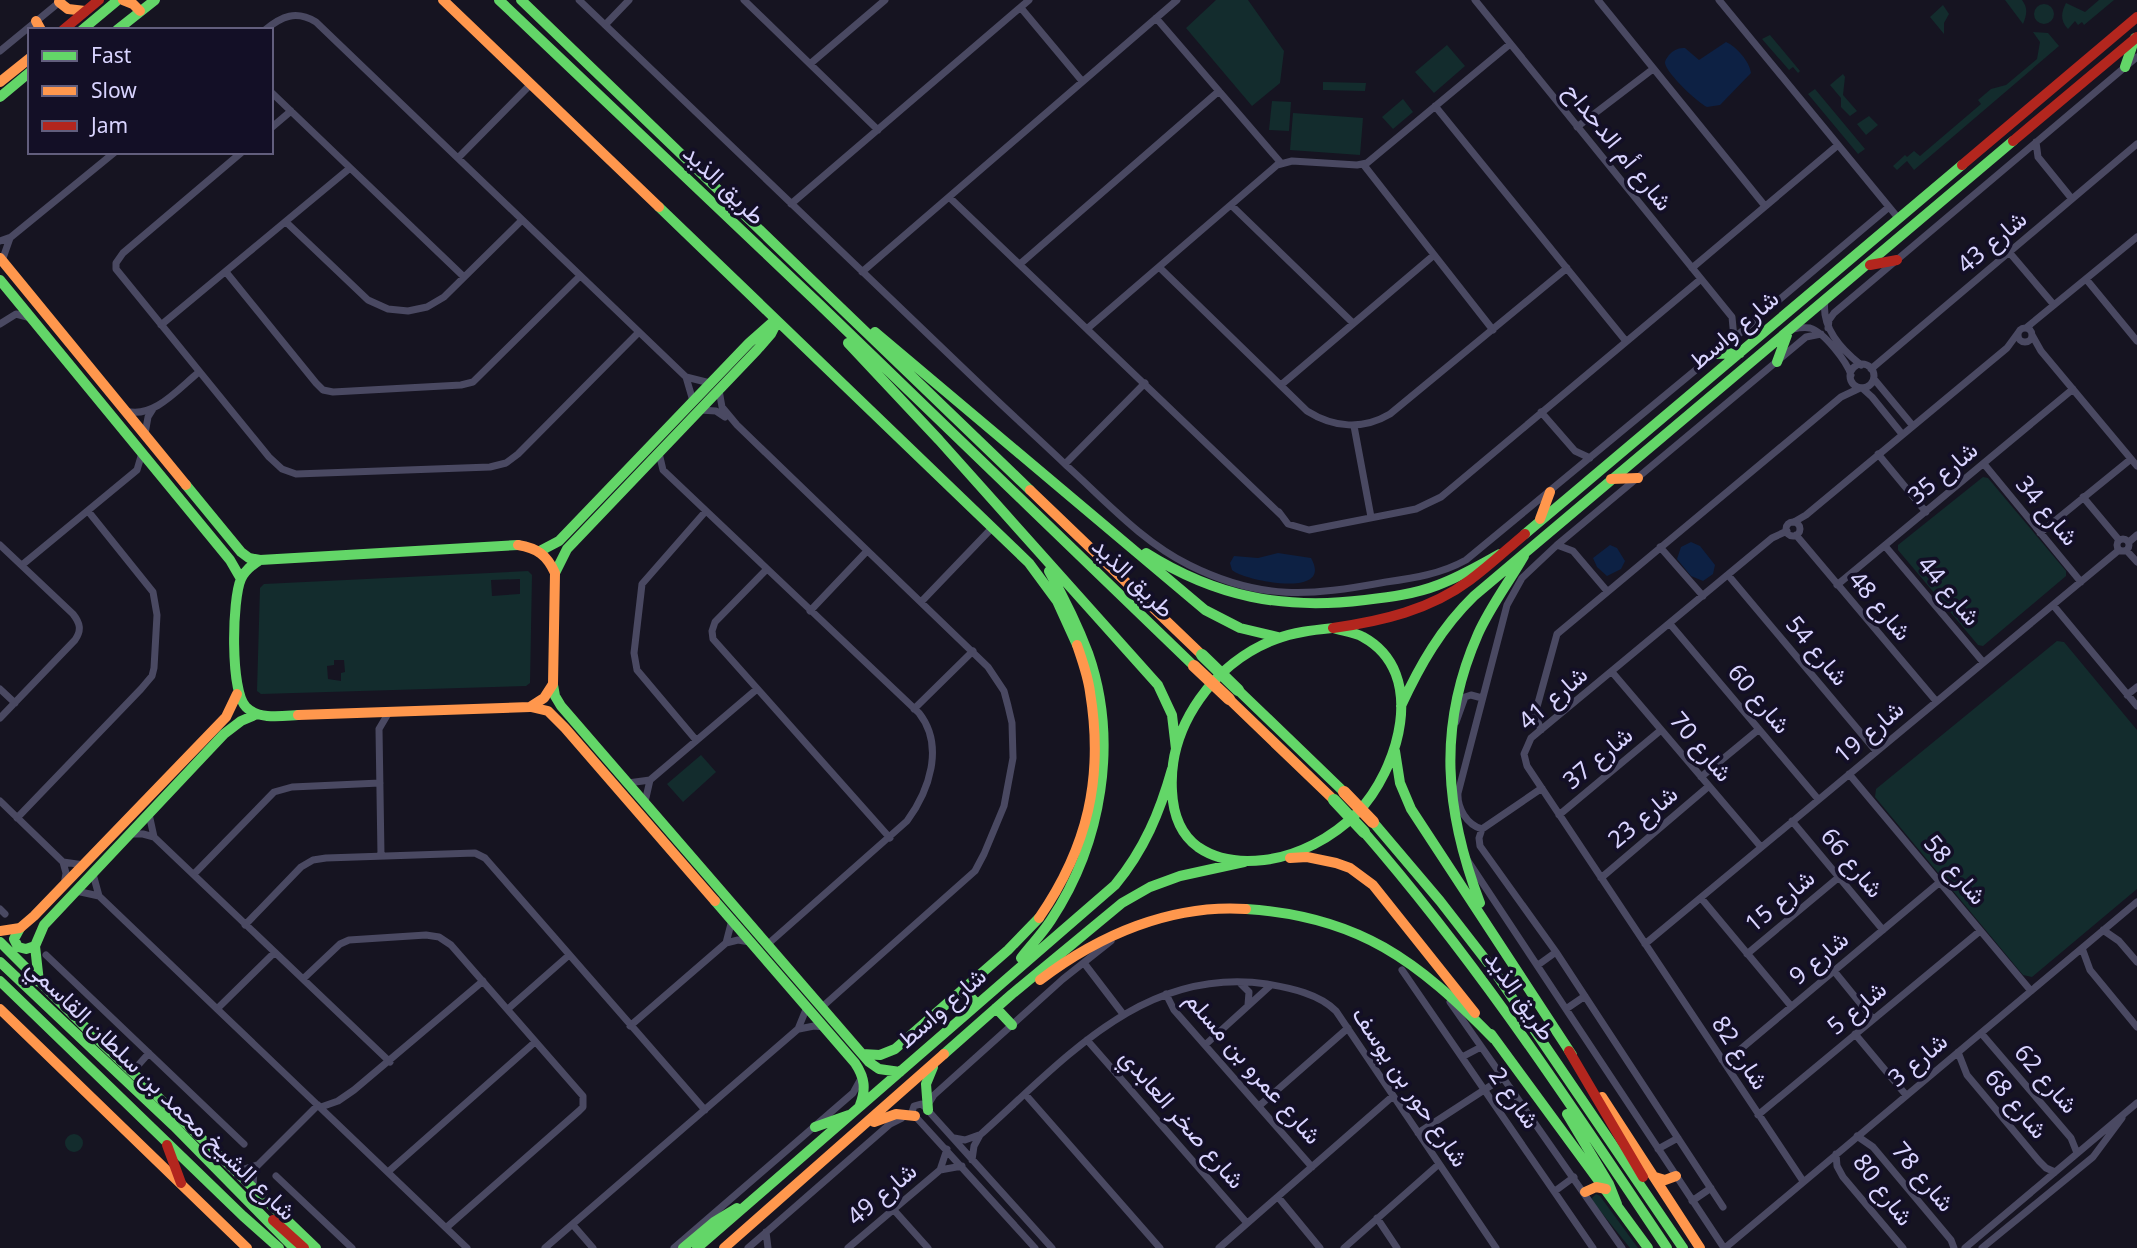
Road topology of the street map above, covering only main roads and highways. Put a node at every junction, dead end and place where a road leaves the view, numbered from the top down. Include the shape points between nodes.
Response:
1 (99, 0) edge
2 (120, 0) edge
3 (155, 0) edge
4 (443, 0) edge
5 (499, 0) edge
6 (521, 0) edge
7 (61, 1) edge
8 (85, 11) junction
9 (140, 11) junction
10 (2137, 17) edge
11 (65, 28) edge
12 (85, 28) edge
13 (119, 28) edge
14 (2136, 37) edge
15 (28, 60) edge
16 (2125, 67) road end
17 (28, 74) edge
18 (0, 82) edge
19 (0, 97) edge
20 (1, 260) edge
21 (1897, 260) road end
22 (1867, 265) junction
23 (0, 280) edge
24 (818, 303) junction
25 (761, 307) junction
26 (842, 311) junction
27 (776, 321) junction
28 (1790, 331) junction
29 (791, 335) junction
30 (753, 346) junction
31 (1740, 353) junction
32 (1715, 354) road end
33 (1777, 362) road end
34 (697, 405) junction
35 (1638, 478) road end
36 (1611, 480) junction
37 (1550, 492) road end
38 (1539, 522) junction
39 (1103, 526) junction
40 (575, 532) junction
41 (221, 539) junction
42 (1032, 544) junction
43 (1530, 547) junction
44 (540, 551) junction
45 (1500, 554) junction
46 (260, 560) junction
47 (555, 573) junction
48 (241, 579) junction
49 (1333, 628) junction
50 (1278, 637) junction
51 (1198, 660) junction
52 (553, 684) junction
53 (237, 694) junction
54 (1401, 706) junction
55 (530, 707) junction
56 (257, 714) junction
57 (565, 728) junction
58 (221, 729) junction
59 (591, 740) junction
60 (1395, 748) junction
61 (1176, 749) junction
62 (1172, 769) junction
63 (1369, 827) junction
64 (1267, 860) junction
65 (1244, 862) junction
66 (89, 869) junction
67 (70, 888) junction
68 (20, 928) junction
69 (0, 931) edge
70 (1492, 931) junction
71 (0, 942) edge
72 (35, 946) junction
73 (0, 962) edge
74 (1013, 973) junction
75 (0, 981) edge
76 (40, 982) junction
77 (963, 989) junction
78 (1012, 994) junction
79 (977, 1004) junction
80 (0, 1009) edge
81 (996, 1009) junction
82 (1012, 1025) road end
83 (87, 1029) junction
84 (1494, 1039) junction
85 (843, 1048) junction
86 (1569, 1051) junction
87 (861, 1052) junction
88 (1536, 1055) junction
89 (105, 1060) junction
90 (937, 1060) junction
91 (901, 1072) junction
92 (856, 1112) junction
93 (815, 1127) road end
94 (861, 1128) junction
95 (162, 1137) junction
96 (1655, 1177) junction
97 (1676, 1177) road end
98 (182, 1183) junction
99 (1605, 1189) junction
100 (1585, 1192) road end
101 (751, 1203) junction
102 (253, 1204) junction
103 (1617, 1204) junction
104 (243, 1216) junction
105 (1676, 1246) edge
106 (247, 1248) edge
107 (269, 1248) edge
108 (279, 1248) edge
109 (294, 1248) edge
110 (304, 1248) edge
111 (316, 1248) edge
112 (683, 1248) edge
113 (697, 1248) edge
114 (724, 1248) edge
115 (1648, 1248) edge
116 (1700, 1248) edge

1 - 8 main road
2 - 9 main road
2 - 12 main road
3 - 9 main road
4 - 25 main road
5 - 24 main road, طريق الذيد
6 - 26 main road, طريق الذيد
7 - 8 main road via 74,11
8 - 11 main road
9 - 13 main road
10 - 31 main road, شارع واسط
14 - 16 main road
14 - 22 main road, شارع واسط
15 - 18 main road
17 - 19 main road
20 - 41 main road via 145,435
21 - 22 main road
22 - 28 main road, شارع واسط
23 - 41 main road via 158,471
24 - 42 main road via 840,334
24 - 51 main road, طريق الذيد
25 - 27 main road
25 - 30 main road via 761,325
26 - 39 main road via 869,327
26 - 51 main road, طريق الذيد
27 - 29 main road
27 - 30 main road via 771,334
28 - 33 main road
28 - 36 main road, شارع واسط
29 - 30 main road
29 - 77 main road via 1036,571 1067,620 1090,690 1095,756 1081,839 1057,892 1027,932
30 - 34 main road
31 - 32 main road
31 - 38 main road, شارع واسط
34 - 40 main road
34 - 40 main road via 643,470
35 - 36 main road
36 - 43 main road, شارع واسط
37 - 38 main road
38 - 45 main road, شارع واسط
39 - 45 main road via 1206,585 1292,604 1350,603 1408,594 1447,582
39 - 50 main road via 1218,620 1247,632
40 - 44 main road
40 - 47 main road
41 - 46 main road
41 - 48 main road
42 - 61 main road via 1158,685 1172,715
42 - 74 main road via 1072,610 1089,652 1102,709 1103,769 1096,817 1082,862 1053,918
43 - 54 main road, شارع واسط via 1447,623
43 - 70 main road via 1475,641 1457,693 1451,733 1451,808 1461,853
44 - 46 main road via 519,545
44 - 47 main road
45 - 49 main road, شارع واسط via 1463,585 1426,606 1392,618
46 - 48 main road
47 - 52 main road
48 - 53 main road via 237,592
49 - 50 main road
49 - 54 main road via 1366,636 1379,646 1399,682
50 - 61 main road via 1219,677 1191,713
51 - 63 main road, طريق الذيد, bridge
52 - 55 main road via 544,699
52 - 59 main road via 561,706
53 - 56 main road via 245,707
53 - 58 main road
54 - 60 main road
55 - 56 main road
55 - 57 main road via 548,711
56 - 58 main road
57 - 59 main road via 569,724
57 - 85 main road
58 - 66 main road
58 - 66 main road via 131,834
59 - 87 main road
60 - 64 main road via 1370,799 1343,825 1312,846
60 - 70 main road via 1400,783 1411,809
61 - 62 main road
62 - 65 main road via 1171,797 1186,836 1206,853
62 - 74 main road, شارع واسط via 1155,823 1132,866
63 - 88 main road, طريق الذيد
63 - 105 main road, طريق الذيد via 1426,883 1482,954
64 - 65 main road
64 - 84 main road via 1322,859 1362,876
65 - 78 main road, شارع واسط via 1180,876 1140,891
66 - 67 main road
67 - 68 main road
67 - 72 main road via 41,929
68 - 69 main road
68 - 72 main road via 14,939 18,947
70 - 86 main road
71 - 76 main road
72 - 76 main road
73 - 89 main road, شارع الشيخ محمد بن سلطان القاسمي
74 - 79 main road, شارع واسط
75 - 95 main road, شارع الشيخ محمد بن سلطان القاسمي
76 - 83 main road
77 - 79 main road
77 - 87 main road via 895,1049 880,1055
78 - 81 main road, شارع واسط
78 - 84 main road via 1032,986 1085,948 1124,930 1197,911 1246,908 1310,917 1384,945 1447,991
79 - 91 main road, شارع واسط
80 - 98 main road
81 - 82 main road
81 - 90 main road, شارع واسط
83 - 89 main road
83 - 111 main road
84 - 99 main road
85 - 87 main road via 853,1055
85 - 92 main road via 863,1075 866,1091
86 - 96 main road
86 - 105 main road via 1664,1212
87 - 91 main road via 878,1069
88 - 103 main road
88 - 105 main road, طريق الذيد
89 - 102 main road, شارع الشيخ محمد بن سلطان القاسمي
90 - 94 main road, شارع واسط
90 - 94 main road via 926,1084 921,1115 895,1114
91 - 92 main road, شارع واسط
92 - 93 main road
92 - 101 main road, شارع واسط
94 - 114 main road, شارع واسط
95 - 98 main road
95 - 104 main road, شارع الشيخ محمد بن سلطان القاسمي
96 - 97 main road
96 - 116 main road
98 - 106 main road
99 - 100 main road
99 - 103 main road
101 - 112 main road via 723,1216
101 - 113 main road, شارع واسط
102 - 109 main road, شارع الشيخ محمد بن سلطان القاسمي
102 - 110 main road
103 - 115 main road
104 - 107 main road
104 - 108 main road, شارع الشيخ محمد بن سلطان القاسمي

